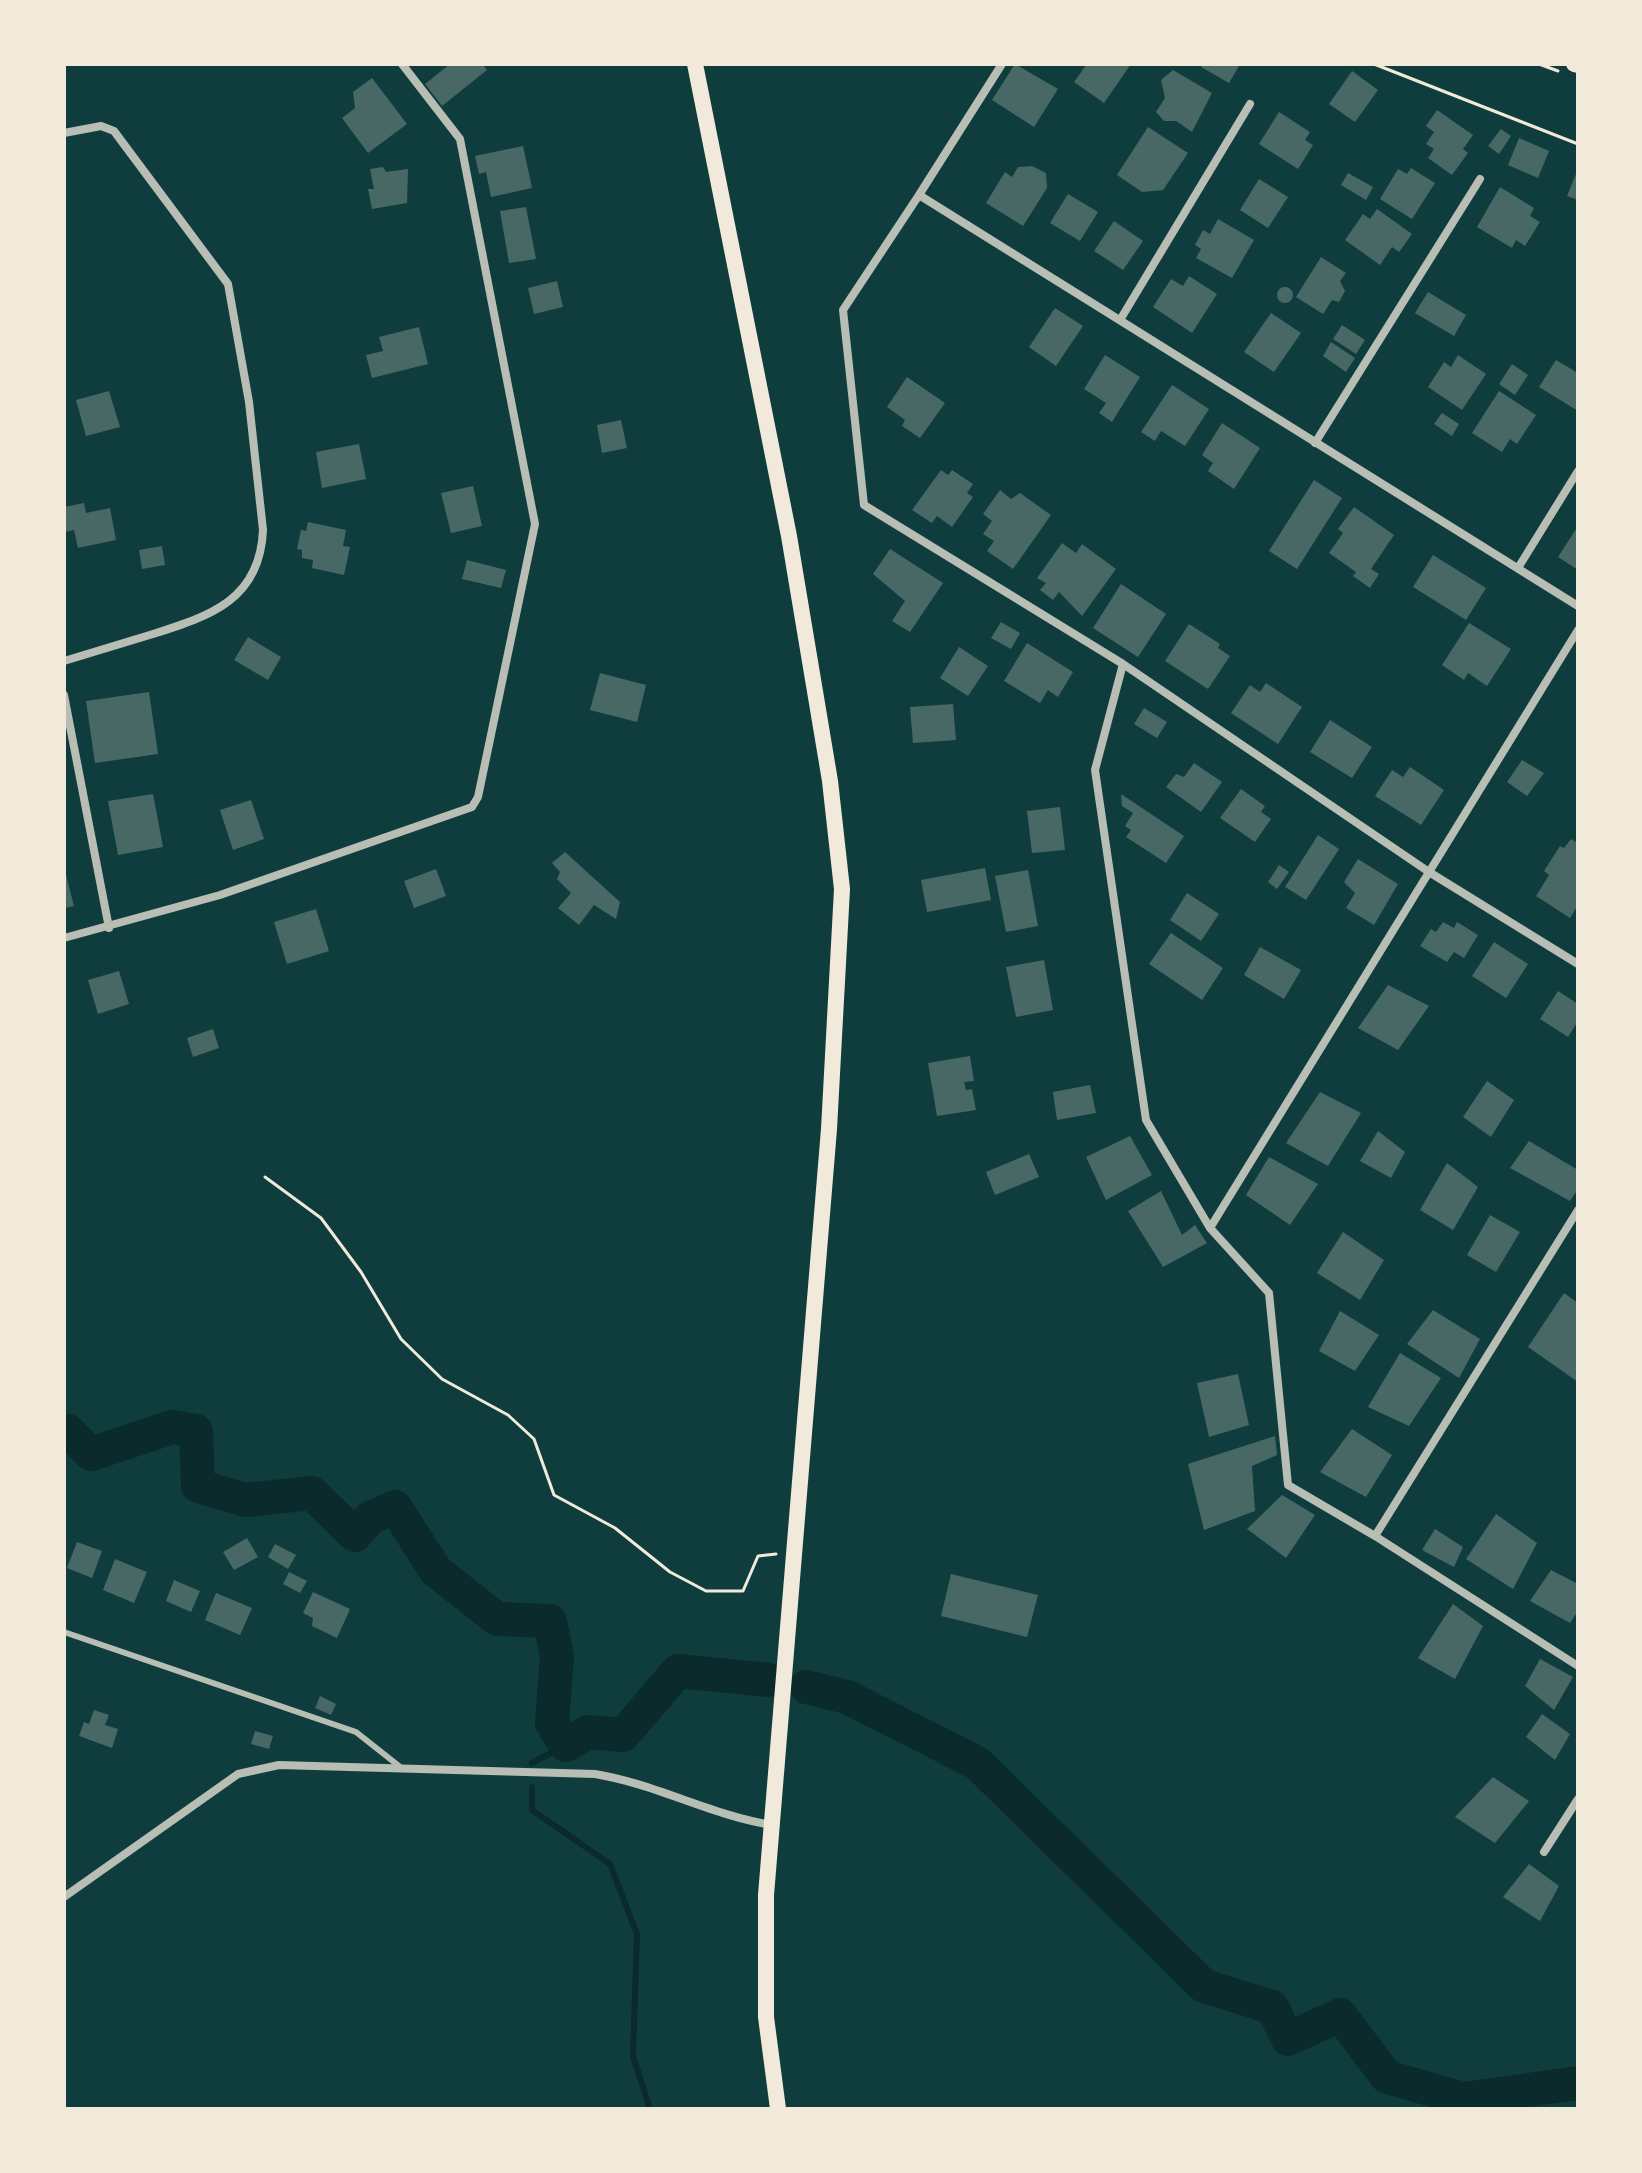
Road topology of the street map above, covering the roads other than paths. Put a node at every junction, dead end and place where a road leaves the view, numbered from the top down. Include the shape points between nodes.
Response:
1 (402, 64) edge
2 (695, 64) edge
3 (1002, 64) edge
4 (1250, 104) dead end
5 (64, 133) edge
6 (1480, 179) dead end
7 (919, 195) junction
8 (1120, 320) junction
9 (1315, 443) junction
10 (1578, 471) edge
11 (1518, 568) junction
12 (1578, 606) edge
13 (1578, 630) edge
14 (64, 661) edge
15 (1123, 664) junction
16 (64, 695) edge
17 (1429, 872) junction
18 (109, 928) junction
19 (64, 938) edge
20 (1578, 964) edge
21 (1578, 1210) edge
22 (1210, 1228) junction
23 (1375, 1536) junction
24 (64, 1632) edge
25 (1578, 1666) edge
26 (399, 1766) junction
27 (1578, 1799) edge
28 (772, 1825) junction
29 (1544, 1852) dead end
30 (64, 1897) edge
31 (778, 2109) edge

1 - 18 street via 460,139 535,524 481,789 472,807
2 - 28 main road via 789,536 830,781 842,889 829,1129
3 - 7 street
4 - 8 street
5 - 14 street via 101,126 114,131 228,284 249,402 263,530 252,574 216,612
6 - 9 street
7 - 8 street
7 - 15 street via 843,310 864,505
8 - 9 street
9 - 11 street
10 - 11 street
11 - 12 street
13 - 17 street
15 - 17 street
15 - 22 street via 1095,770 1132,1030 1146,1120
16 - 18 street
17 - 20 street
17 - 22 street
18 - 19 street
21 - 23 street
22 - 23 street via 1269,1293 1288,1485
23 - 25 street
24 - 26 lane via 356,1732
26 - 28 street via 595,1774
26 - 30 street via 279,1765 238,1774
27 - 29 street
28 - 31 main road via 765,1998

